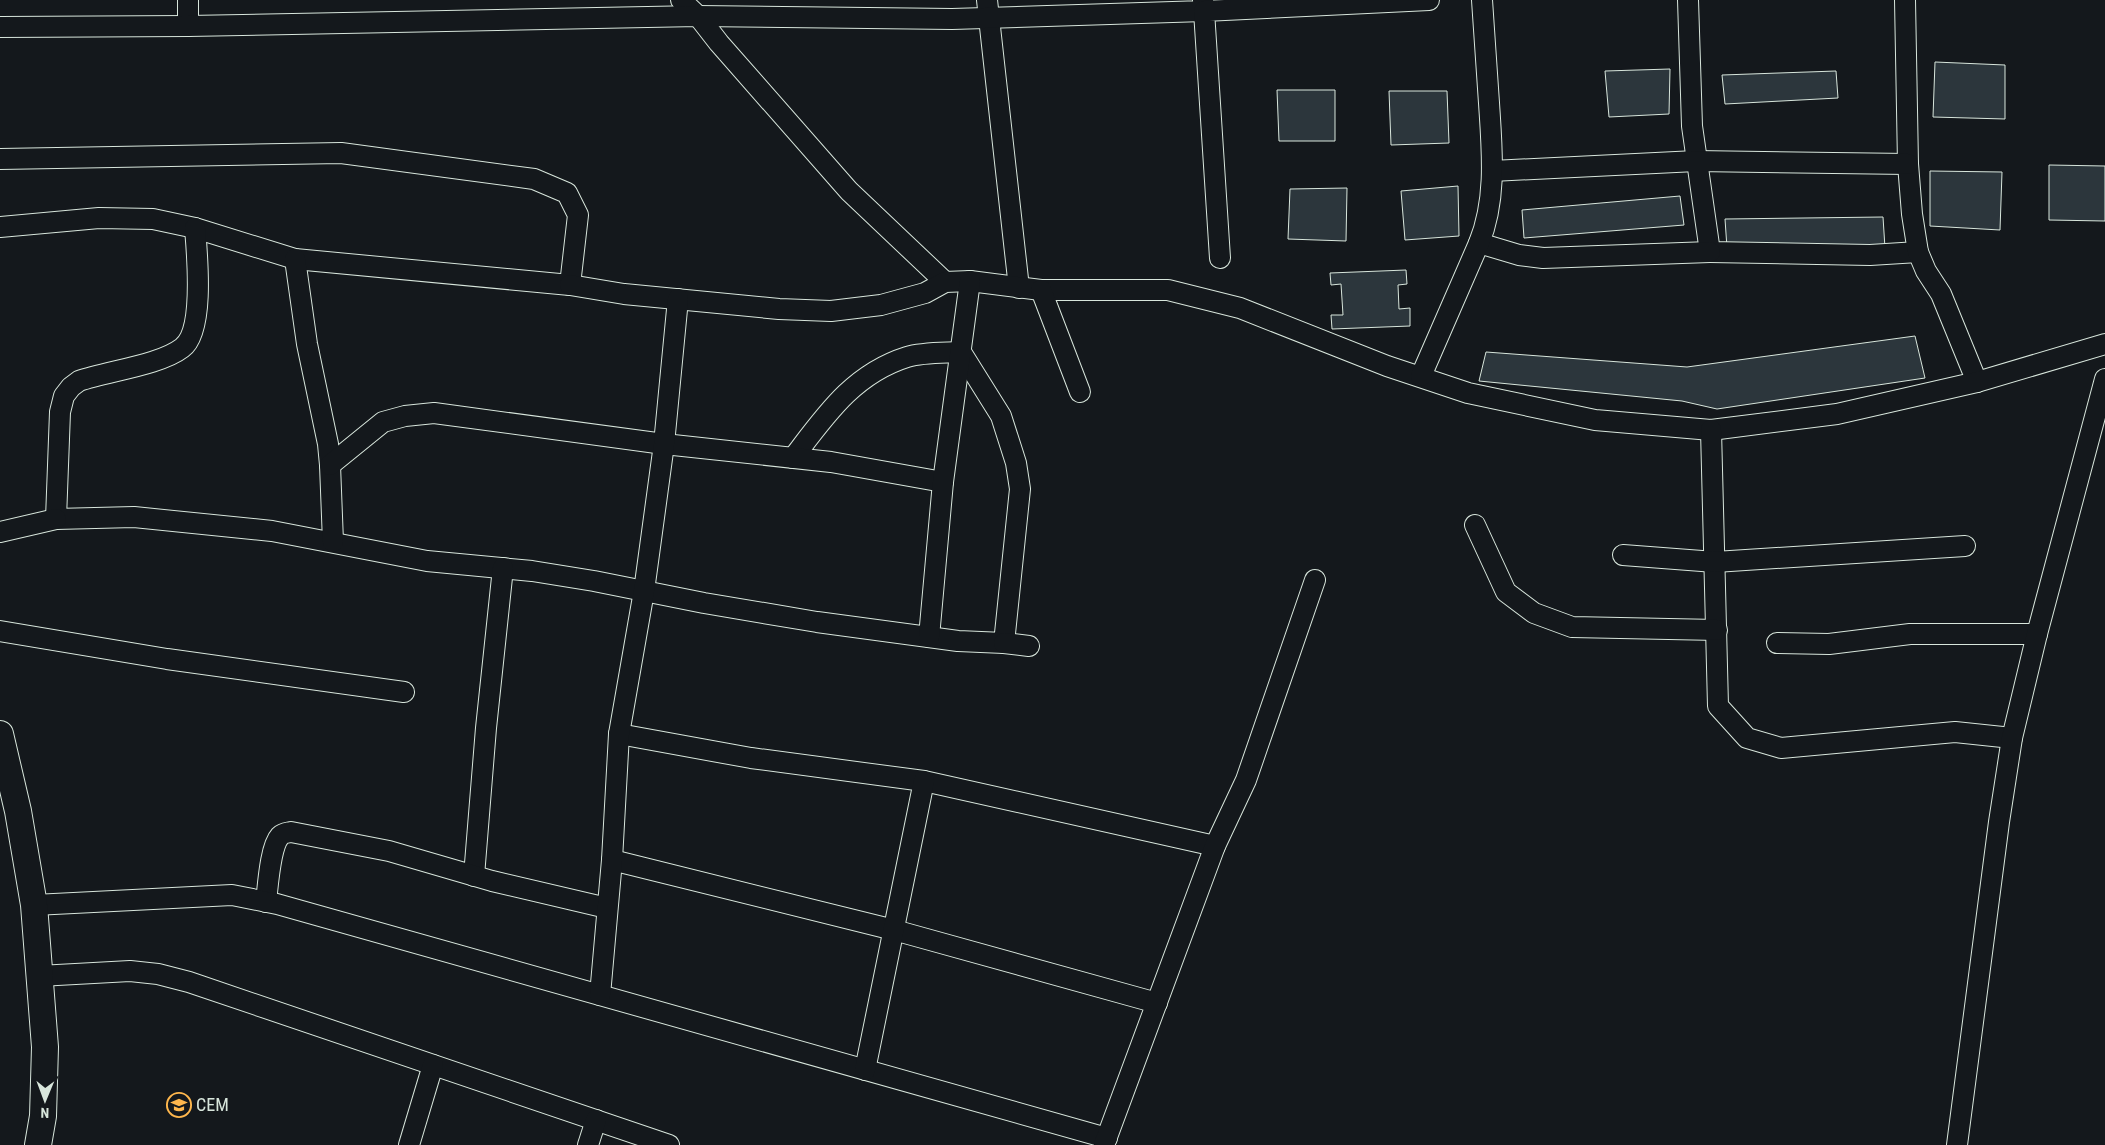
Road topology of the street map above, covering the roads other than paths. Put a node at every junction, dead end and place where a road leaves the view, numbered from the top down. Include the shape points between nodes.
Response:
1 (188, 0) edge
2 (681, 0) edge
3 (1429, 0) edge
4 (1482, 0) edge
5 (1688, 0) edge
6 (1905, 0) edge
7 (1203, 6) edge
8 (988, 9) edge
9 (698, 16) junction
10 (188, 26) junction
11 (0, 27) edge
12 (0, 158) edge
13 (1696, 161) junction
14 (1908, 164) junction
15 (1492, 170) junction
16 (0, 228) edge
17 (195, 228) junction
18 (1480, 243) junction
19 (1710, 252) junction
20 (1918, 252) junction
21 (1220, 258) dead end
22 (295, 259) junction
23 (945, 282) junction
24 (970, 282) junction
25 (570, 285) junction
26 (1019, 288) junction
27 (1041, 290) junction
28 (678, 300) junction
29 (2105, 344) edge
30 (961, 352) junction
31 (1421, 376) junction
32 (2105, 379) edge
33 (1977, 382) junction
34 (1080, 392) dead end
35 (1711, 430) junction
36 (664, 444) junction
37 (793, 458) junction
38 (330, 465) junction
39 (943, 482) junction
40 (56, 519) junction
41 (1475, 525) dead end
42 (0, 532) edge
43 (333, 542) junction
44 (1965, 546) dead end
45 (1623, 555) dead end
46 (1715, 562) junction
47 (503, 568) junction
48 (1315, 580) dead end
49 (644, 591) junction
50 (1717, 630) junction
51 (0, 631) edge
52 (2037, 634) junction
53 (929, 637) junction
54 (1004, 643) junction
55 (1777, 643) dead end
56 (1029, 646) dead end
57 (404, 692) dead end
58 (619, 734) junction
59 (1, 738) edge
60 (2012, 738) junction
61 (924, 780) junction
62 (1215, 846) junction
63 (612, 860) junction
64 (474, 876) junction
65 (266, 902) junction
66 (34, 905) junction
67 (608, 908) junction
68 (894, 930) junction
69 (39, 976) junction
70 (600, 995) junction
71 (1157, 1003) junction
72 (432, 1065) junction
73 (865, 1070) junction
74 (596, 1120) junction
75 (1105, 1141) edge
76 (38, 1145) edge
77 (409, 1145) edge
78 (588, 1145) edge
79 (668, 1145) edge
80 (1957, 1145) edge

1 - 10 street
2 - 9 street
3 - 7 street
4 - 15 street
5 - 13 street
6 - 14 street
7 - 8 street
7 - 21 street
8 - 9 street
8 - 26 street
9 - 10 street
9 - 23 street via 850,191
10 - 11 street
12 - 25 street via 341,153 534,179 567,193 578,215
13 - 14 street
13 - 15 street
13 - 19 street
14 - 20 street
15 - 18 street via 1491,203
16 - 17 street via 99,218 153,220
17 - 22 street
17 - 40 street via 199,286 191,337 184,347 174,354 79,380 64,396 58,435
18 - 19 street via 1519,255 1543,258
18 - 31 street
19 - 20 street via 1870,255
20 - 33 street via 1941,294
22 - 25 street
22 - 38 street
23 - 24 street
23 - 28 street via 925,293 881,305 831,311 779,310
24 - 26 street
24 - 30 street
25 - 28 street
26 - 27 street
27 - 31 street via 1168,290 1240,308 1387,366
27 - 34 street
28 - 36 street
29 - 33 street
30 - 37 street via 908,357 867,375 829,410
30 - 39 street
30 - 54 street via 1001,416 1016,463 1020,489
31 - 35 street via 1468,393 1595,420
32 - 52 street
33 - 35 street via 1837,414
35 - 46 street
36 - 37 street
36 - 38 street via 434,413 383,422
36 - 49 street
37 - 39 street
38 - 43 street
39 - 53 street
40 - 42 street
40 - 43 street via 134,517 272,531
41 - 50 street via 1506,592 1534,613 1572,627
43 - 47 street via 427,561
44 - 46 street
45 - 46 street
46 - 50 street
47 - 49 street
47 - 64 street
48 - 62 street via 1246,780
49 - 53 street via 817,622
49 - 58 street
50 - 60 street via 1718,706 1747,738 1781,748 1955,732
51 - 57 street via 167,659
52 - 55 street via 1910,634 1829,644
52 - 60 street
53 - 54 street
54 - 56 street
58 - 61 street via 751,758
58 - 63 street
59 - 66 main road via 18,811
60 - 80 street
61 - 62 street
61 - 68 street
62 - 71 street
63 - 67 street
63 - 68 street
64 - 65 street via 389,851 291,832 278,838
64 - 67 street
65 - 66 street via 232,896
65 - 70 street
66 - 69 main road
67 - 70 street
68 - 71 street
68 - 73 street
69 - 72 street via 130,971 158,974
69 - 76 main road via 45,1047 43,1116
70 - 73 street
71 - 75 street
72 - 74 street
72 - 77 street
73 - 75 street
74 - 78 street
74 - 79 street

